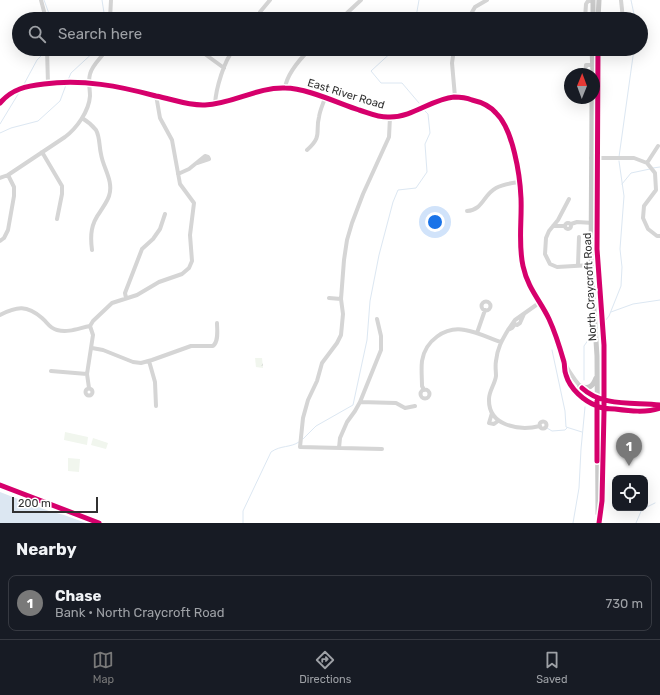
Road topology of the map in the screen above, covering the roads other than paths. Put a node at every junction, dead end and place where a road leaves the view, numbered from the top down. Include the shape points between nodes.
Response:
1 (41, 0) edge
2 (111, 0) edge
3 (270, 0) edge
4 (360, 0) edge
5 (487, 0) edge
6 (593, 0) edge
7 (599, 0) edge
8 (621, 0) edge
9 (44, 12) edge
10 (110, 12) edge
11 (260, 12) edge
12 (348, 12) edge
13 (472, 12) edge
14 (586, 12) edge
15 (592, 12) edge
16 (598, 12) edge
17 (622, 12) edge
18 (48, 56) edge
19 (101, 56) edge
20 (208, 56) edge
21 (228, 56) edge
22 (304, 56) edge
23 (453, 56) edge
24 (593, 56) edge
25 (597, 56) edge
26 (595, 65) junction
27 (224, 68) junction
28 (586, 68) edge
29 (594, 68) edge
30 (90, 83) junction
31 (48, 84) junction
32 (285, 88) junction
33 (156, 95) junction
34 (455, 97) junction
35 (325, 98) junction
36 (0, 103) edge
37 (215, 104) junction
38 (592, 104) edge
39 (390, 117) junction
40 (82, 118) junction
41 (658, 146) dead end
42 (307, 150) dead end
43 (42, 152) junction
44 (594, 158) junction
45 (197, 163) dead end
46 (647, 163) junction
47 (178, 174) junction
48 (8, 175) junction
49 (0, 178) edge
50 (519, 182) junction
51 (569, 199) dead end
52 (466, 211) dead end
53 (165, 214) dead end
54 (57, 219) dead end
55 (594, 223) junction
56 (553, 226) junction
57 (578, 236) dead end
58 (660, 236) edge
59 (0, 241) edge
60 (92, 250) dead end
61 (578, 265) junction
62 (592, 265) junction
63 (593, 286) junction
64 (126, 298) junction
65 (328, 298) dead end
66 (341, 299) junction
67 (539, 304) junction
68 (601, 306) junction
69 (485, 310) dead end
70 (524, 314) junction
71 (0, 315) edge
72 (377, 319) dead end
73 (217, 323) dead end
74 (514, 323) junction
75 (599, 323) junction
76 (90, 326) junction
77 (599, 332) junction
78 (477, 333) junction
79 (501, 342) junction
80 (92, 348) junction
81 (149, 361) junction
82 (564, 362) junction
83 (51, 371) dead end
84 (87, 374) junction
85 (598, 375) junction
86 (580, 386) junction
87 (89, 388) dead end
88 (424, 390) dead end
89 (598, 398) junction
90 (604, 400) junction
91 (360, 402) junction
92 (156, 406) dead end
93 (415, 406) dead end
94 (597, 406) junction
95 (660, 406) edge
96 (604, 408) junction
97 (492, 413) junction
98 (498, 421) junction
99 (540, 426) dead end
100 (339, 448) junction
101 (382, 449) dead end
102 (598, 523) edge

1 - 9 street
2 - 10 street
3 - 11 street
4 - 12 street
5 - 13 street via 475,7
6 - 14 street via 586,4
6 - 15 main road
7 - 16 main road
8 - 17 street
18 - 31 street
19 - 30 street via 92,68
20 - 27 street
21 - 27 street
22 - 32 street via 287,79
23 - 34 street
24 - 26 main road, North Craycroft Road
25 - 26 main road, North Craycroft Road
26 - 28 street via 586,65
26 - 29 main road, North Craycroft Road
26 - 44 main road, North Craycroft Road
27 - 37 street
30 - 31 street, East River Road
30 - 33 street, East River Road via 113,85
30 - 40 street via 90,99
31 - 36 street, East River Road via 14,90
32 - 35 street, East River Road
32 - 37 street, East River Road
33 - 37 street, East River Road via 200,105
33 - 47 street via 160,118 172,140
34 - 39 street, East River Road via 411,113
34 - 50 street, East River Road via 487,106 502,120 511,138
35 - 39 street, East River Road via 372,114
35 - 42 street via 319,116 316,139
38 - 44 main road, North Craycroft Road
39 - 66 street via 389,137 363,194 347,240
40 - 43 street via 70,133
40 - 60 street via 96,131 111,187 106,203 92,225
41 - 46 street
43 - 48 street
43 - 54 street via 62,186
44 - 46 street via 634,158
44 - 55 main road, North Craycroft Road
45 - 47 street
46 - 58 street via 655,174 656,190 644,206 643,218 648,230
47 - 64 street via 180,184 194,203 190,235 192,261 182,274
48 - 49 street
48 - 59 street via 14,187 14,196 8,230
50 - 52 street via 496,188 478,207
50 - 67 street, East River Road via 522,266
51 - 56 street
53 - 64 street via 160,229 142,249
55 - 56 street via 578,222 571,224 569,229 565,226
55 - 62 main road, North Craycroft Road
55 - 68 main road, North Craycroft Road
56 - 61 street via 545,246 545,254 550,264 561,268
57 - 61 street
61 - 62 street
62 - 63 main road, North Craycroft Road
63 - 68 main road via 597,290 597,299
63 - 75 main road, North Craycroft Road via 595,317
64 - 76 street via 112,303
65 - 66 street
66 - 100 street via 341,335 322,363 308,400 300,447
67 - 70 street
67 - 82 street, East River Road via 549,318
68 - 75 main road, North Craycroft Road
69 - 78 street
70 - 74 street via 520,323
70 - 74 street via 514,317
71 - 76 street via 20,307 28,309 58,331
72 - 91 street via 381,336 380,350
73 - 81 street via 217,340 213,346 191,346
74 - 79 street
75 - 77 main road, North Craycroft Road
75 - 77 main road, North Craycroft Road
76 - 80 street via 93,335
77 - 85 main road, North Craycroft Road
77 - 90 main road, North Craycroft Road via 600,343 604,345
78 - 79 street
78 - 88 street via 464,329 452,330 434,338 422,362
79 - 97 street via 496,359 496,377 489,395
80 - 81 street via 133,362
80 - 84 street
81 - 92 street via 155,382
82 - 86 street, East River Road
82 - 94 street, East River Road via 565,374 577,394
83 - 84 street
84 - 87 street
85 - 86 main road via 592,386
85 - 89 main road, North Craycroft Road
86 - 89 street, East River Road
89 - 90 street, East River Road
89 - 94 main road, North Craycroft Road
90 - 95 street, East River Road
90 - 96 main road, North Craycroft Road
91 - 93 street via 396,403 405,408
91 - 100 street via 347,422
94 - 96 street, East River Road
94 - 102 main road, North Craycroft Road
95 - 96 street, East River Road via 651,411
96 - 102 main road, North Craycroft Road via 602,501
97 - 98 street
97 - 98 street via 489,422 492,424
98 - 99 street via 518,428
100 - 101 street

